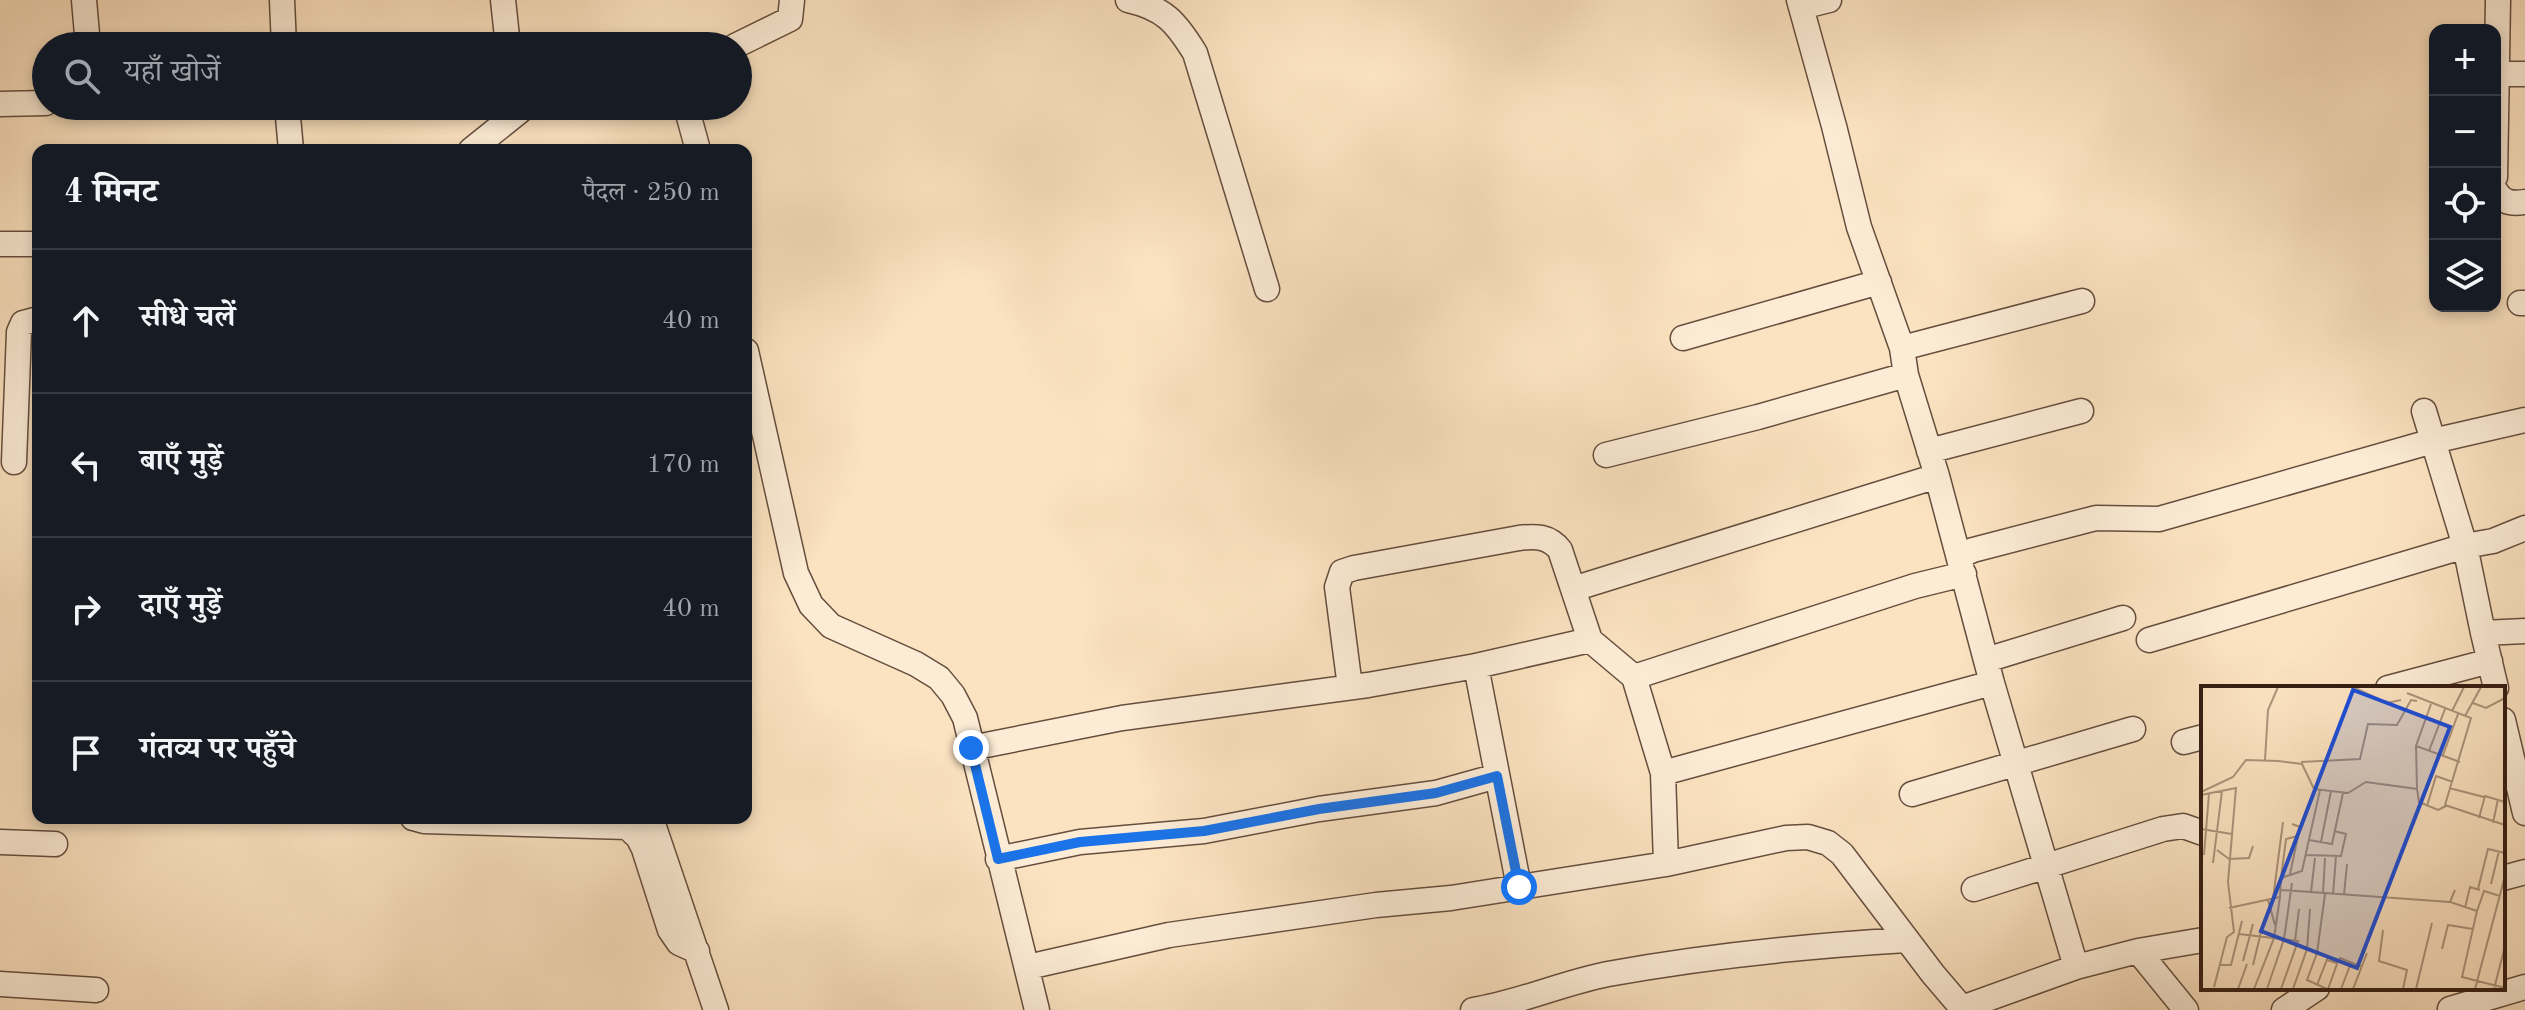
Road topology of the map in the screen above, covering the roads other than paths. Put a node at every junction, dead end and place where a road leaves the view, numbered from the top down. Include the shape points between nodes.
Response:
1 (84, 0) edge
2 (282, 0) edge
3 (503, 0) edge
4 (792, 0) edge
5 (1128, 0) edge
6 (1829, 0) edge
7 (2498, 0) edge
8 (1800, 4) edge
9 (2498, 24) edge
10 (87, 32) edge
11 (283, 32) edge
12 (506, 32) edge
13 (752, 38) edge
14 (2501, 74) edge
15 (2525, 74) edge
16 (2497, 96) edge
17 (32, 103) edge
18 (0, 104) edge
19 (288, 120) edge
20 (505, 120) edge
21 (690, 120) edge
22 (290, 144) edge
23 (478, 144) edge
24 (696, 144) edge
25 (2495, 168) edge
26 (2501, 199) edge
27 (2525, 202) edge
28 (0, 244) edge
29 (32, 244) edge
30 (1879, 282) junction
31 (1267, 289) dead end
32 (2082, 301) dead end
33 (32, 321) edge
34 (1683, 338) dead end
35 (1902, 348) junction
36 (1906, 375) junction
37 (752, 378) edge
38 (2081, 411) dead end
39 (2424, 411) dead end
40 (2525, 420) edge
41 (2433, 441) junction
42 (1929, 451) junction
43 (1606, 455) dead end
44 (17, 462) edge
45 (1937, 476) junction
46 (2525, 528) edge
47 (2465, 546) junction
48 (1961, 565) junction
49 (1573, 589) junction
50 (2123, 618) dead end
51 (2525, 631) edge
52 (2483, 633) junction
53 (1590, 640) junction
54 (2149, 640) dead end
55 (2490, 661) junction
56 (1476, 666) junction
57 (1989, 672) junction
58 (1634, 677) junction
59 (2396, 686) edge
60 (2496, 686) edge
61 (1350, 687) junction
62 (2505, 728) edge
63 (2133, 729) dead end
64 (971, 748) junction
65 (2017, 763) junction
66 (2514, 766) edge
67 (1663, 773) junction
68 (1497, 776) junction
69 (1912, 794) dead end
70 (2525, 813) edge
71 (526, 824) edge
72 (653, 824) edge
73 (2201, 832) edge
74 (0, 842) edge
75 (55, 844) dead end
76 (998, 859) junction
77 (1666, 864) junction
78 (2045, 867) junction
79 (2525, 872) edge
80 (2505, 877) edge
81 (1519, 887) junction
82 (1974, 889) dead end
83 (1906, 940) junction
84 (2201, 940) edge
85 (697, 951) junction
86 (2138, 951) junction
87 (1028, 967) junction
88 (2076, 967) junction
89 (0, 984) edge
90 (2525, 987) edge
91 (96, 990) dead end
92 (2314, 990) edge
93 (1527, 1004) edge
94 (1961, 1009) edge
95 (2182, 1009) edge
96 (2450, 1009) edge
97 (716, 1010) edge
98 (1037, 1010) edge
99 (1473, 1010) edge
100 (2284, 1010) edge

1 - 10 street
2 - 11 street
3 - 12 street
4 - 13 street via 790,19
5 - 31 street via 1163,13 1195,53
6 - 8 street
7 - 9 street
8 - 30 street via 1859,227
14 - 15 street
16 - 25 street
17 - 18 street
19 - 22 street
20 - 23 street
21 - 24 street
26 - 27 street
28 - 29 street
30 - 34 street
30 - 35 street
32 - 35 street
33 - 44 street via 19,327
35 - 36 street
36 - 42 street
36 - 43 street
37 - 64 street via 796,573 811,605 831,626 939,678 965,718
38 - 42 street
39 - 41 street
40 - 41 street
41 - 47 street
41 - 48 street via 2159,519 2096,518 1973,550
42 - 45 street
45 - 48 street
45 - 49 street
46 - 47 street
47 - 52 street
47 - 54 street
48 - 57 street
48 - 58 street via 1915,586
49 - 53 street
49 - 61 street via 1560,550 1545,537 1342,572 1337,587
50 - 57 street
51 - 52 street
52 - 55 street
53 - 56 street
53 - 58 street
55 - 59 street
55 - 60 street
56 - 61 street
56 - 68 street
57 - 65 street
57 - 67 street
58 - 67 street
61 - 64 street via 1122,718
62 - 66 street
63 - 65 street
64 - 76 street
65 - 69 street
65 - 78 street
66 - 70 street
67 - 77 street
68 - 76 street via 1436,793 1204,831 1080,842
68 - 81 street
71 - 85 street via 627,827 644,849 670,930 679,943
72 - 85 street
73 - 78 street via 2183,826 2163,829
74 - 75 street
76 - 87 street
77 - 81 street
77 - 83 street via 1786,838 1828,843 1842,854
78 - 82 street
78 - 88 street
79 - 80 street
81 - 87 street via 1169,935
83 - 93 street via 1703,959 1604,975
83 - 94 street
84 - 86 street
85 - 97 street
86 - 88 street
86 - 95 street
87 - 98 street
88 - 94 street
89 - 91 street
90 - 96 street
92 - 100 street
93 - 99 street

